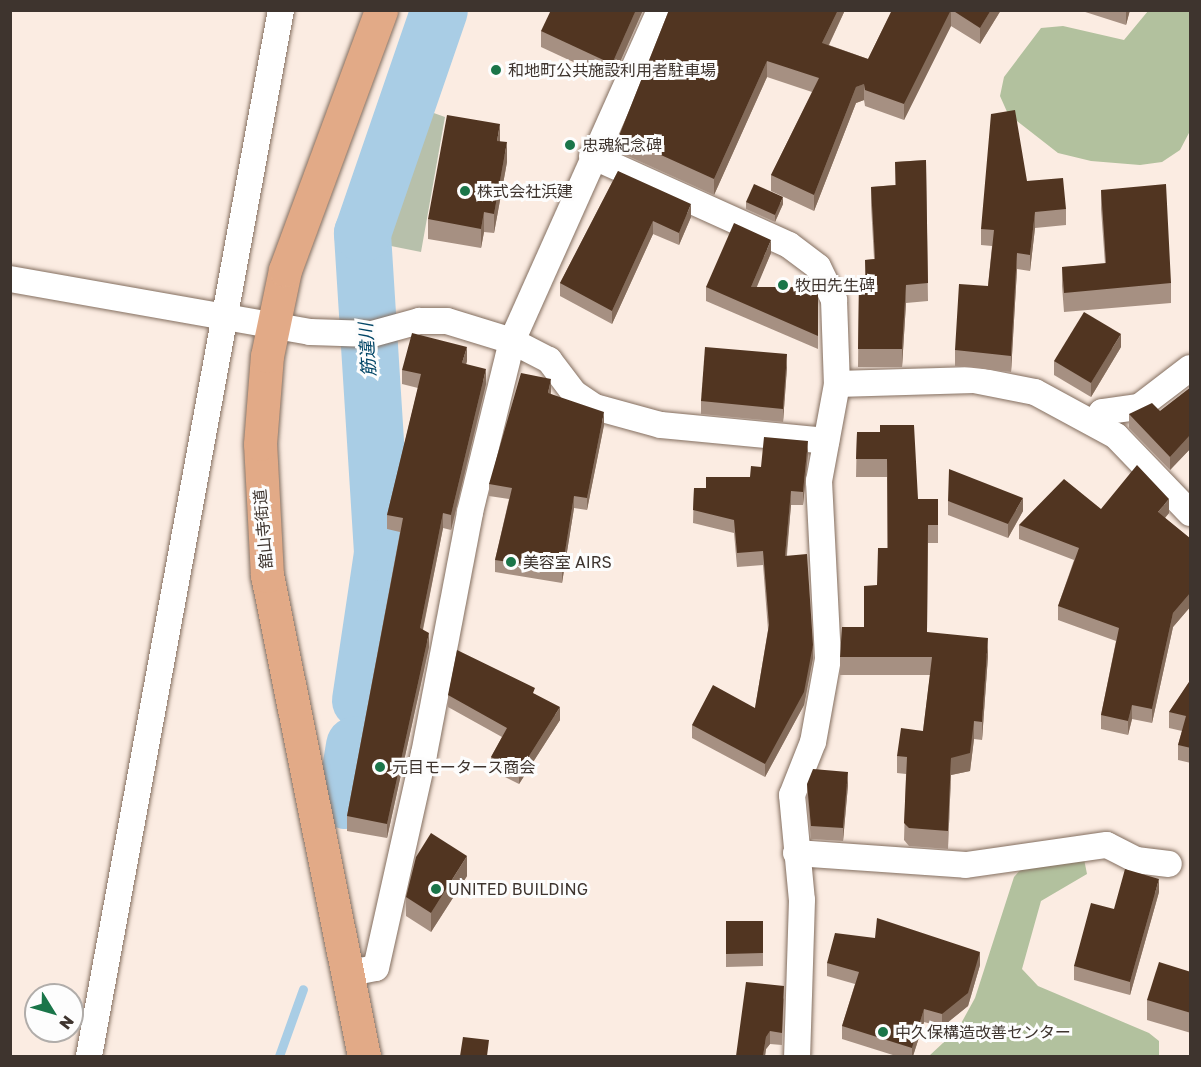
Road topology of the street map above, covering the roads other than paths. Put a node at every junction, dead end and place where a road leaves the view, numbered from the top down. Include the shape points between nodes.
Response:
1 (281, 10) edge
2 (381, 10) edge
3 (660, 10) edge
4 (592, 156) junction
5 (10, 279) edge
6 (224, 318) junction
7 (273, 326) junction
8 (512, 341) junction
9 (1191, 368) edge
10 (837, 384) junction
11 (1095, 421) junction
12 (826, 441) junction
13 (1191, 513) edge
14 (796, 853) junction
15 (1169, 864) dead end
16 (350, 973) junction
17 (89, 1056) edge
18 (364, 1056) edge
19 (797, 1056) edge

1 - 6 street
2 - 7 main road, 舘山寺街道 via 299,228
3 - 4 street
4 - 8 street
4 - 10 street via 804,255 818,267 834,300
5 - 6 street
6 - 7 street
6 - 17 street
7 - 8 street via 365,334 434,319
7 - 16 main road, 舘山寺街道 via 261,411 262,532 275,619
8 - 12 street via 549,360 574,393 595,407 661,425
8 - 16 street via 472,501 424,754 376,968
9 - 11 street via 1181,370 1139,407 1102,412
10 - 11 street via 943,379 1004,384 1064,403
10 - 12 street
11 - 13 street via 1139,457
12 - 14 street via 819,481 828,659 813,742 792,795
14 - 15 street via 966,865 1097,844 1136,860
14 - 19 street via 802,900
16 - 18 main road, 舘山寺街道

